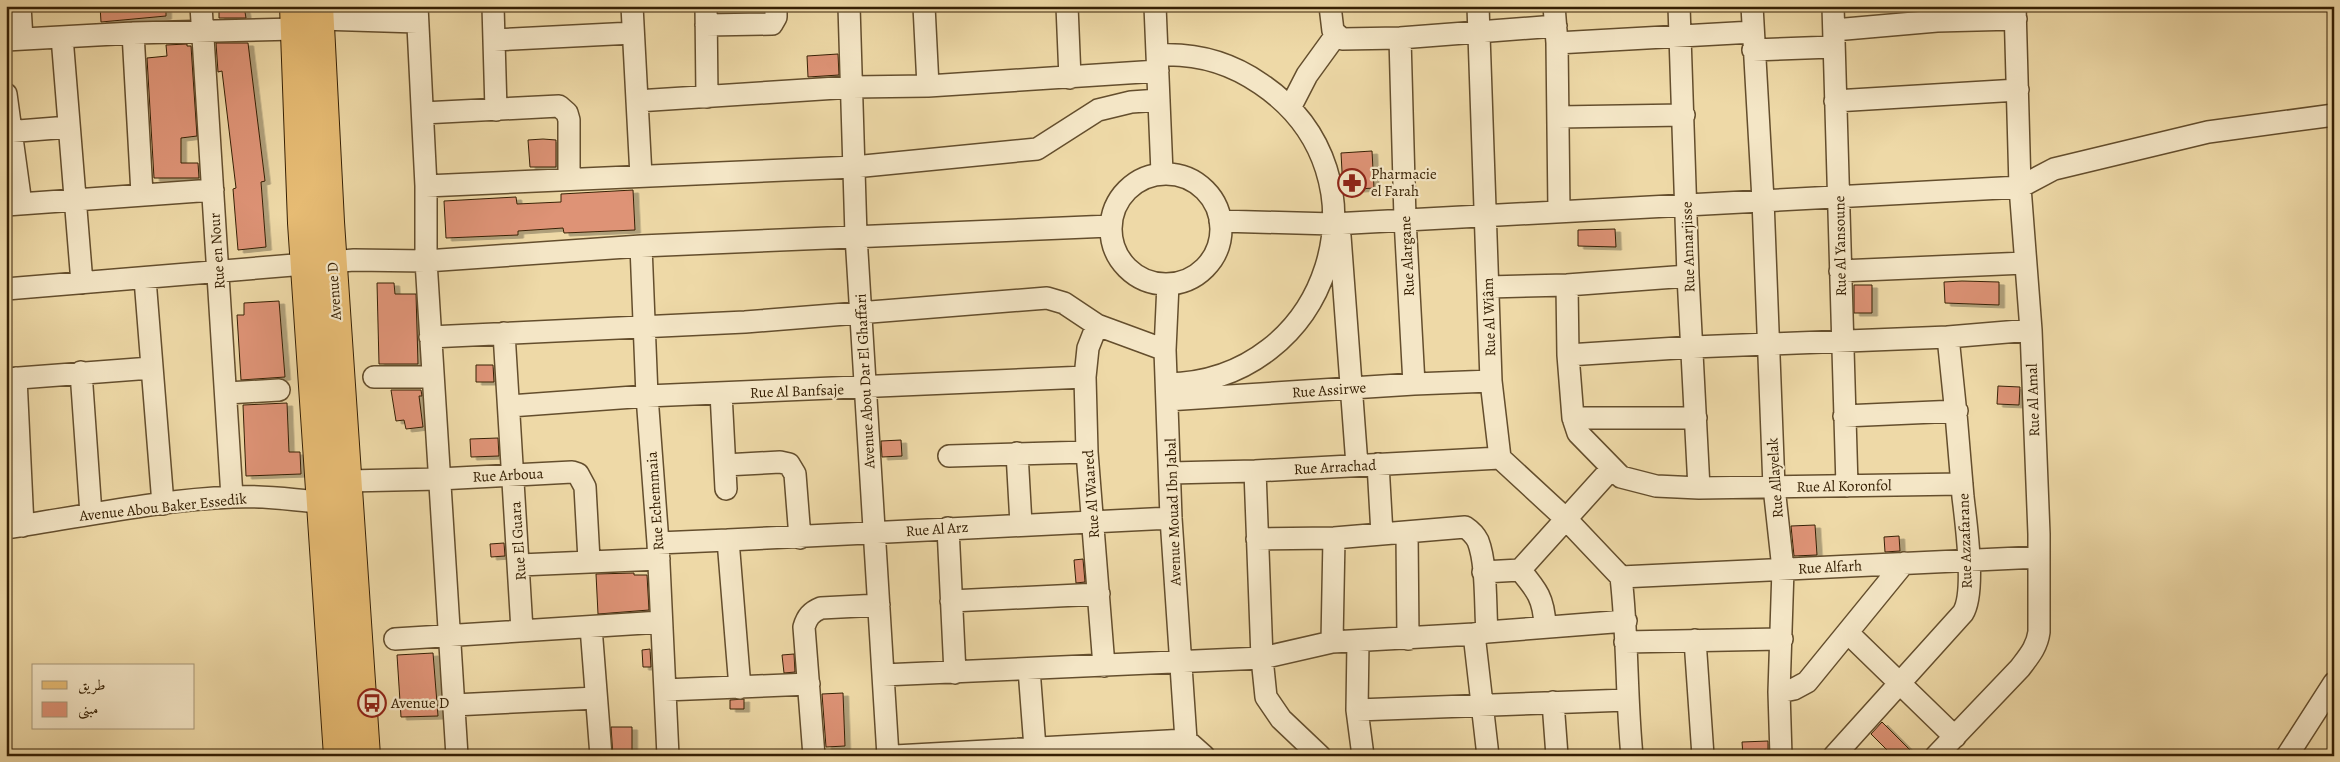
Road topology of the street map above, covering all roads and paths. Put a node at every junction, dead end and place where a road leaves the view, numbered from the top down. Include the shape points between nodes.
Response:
1 (20, 6) edge
2 (201, 6) edge
3 (493, 6) edge
4 (632, 6) edge
5 (776, 6) edge
6 (849, 6) edge
7 (924, 6) edge
8 (1067, 6) edge
9 (1155, 6) edge
10 (1330, 6) edge
11 (1478, 6) edge
12 (1679, 6) edge
13 (1752, 6) edge
14 (1833, 6) edge
15 (320, 12) edge
16 (2016, 12) edge
17 (417, 14) edge
18 (1937, 14) edge
19 (706, 16) edge
20 (294, 18) edge
21 (1556, 25) edge
22 (203, 31) junction
23 (1478, 32) junction
24 (633, 33) junction
25 (133, 34) junction
26 (1336, 35) junction
27 (1682, 35) junction
28 (62, 37) junction
29 (1400, 38) junction
30 (1833, 38) junction
31 (14, 40) edge
32 (494, 40) junction
33 (1753, 41) junction
34 (1158, 63) junction
35 (1070, 78) junction
36 (928, 86) junction
37 (852, 87) junction
38 (2018, 90) junction
39 (6, 94) edge
40 (707, 97) junction
41 (1159, 100) junction
42 (637, 101) junction
43 (1835, 101) junction
44 (1290, 108) junction
45 (496, 110) junction
46 (423, 113) junction
47 (1684, 115) junction
48 (2334, 115) edge
49 (1558, 117) junction
50 (69, 127) junction
51 (9, 132) edge
52 (854, 167) junction
53 (1162, 174) junction
54 (642, 176) junction
55 (569, 179) junction
56 (426, 186) junction
57 (2020, 186) junction
58 (214, 190) junction
59 (142, 194) junction
60 (1839, 196) junction
61 (76, 198) junction
62 (1763, 200) junction
63 (14, 204) edge
64 (1687, 204) junction
65 (1559, 211) junction
66 (1486, 215) junction
67 (1404, 219) junction
68 (1220, 221) junction
69 (1336, 224) junction
70 (1110, 226) junction
71 (856, 236) junction
72 (641, 246) junction
73 (426, 261) junction
74 (332, 263) junction
75 (2025, 264) junction
76 (305, 265) junction
77 (1840, 271) junction
78 (218, 272) junction
79 (1688, 276) junction
80 (145, 279) junction
81 (82, 283) junction
82 (1168, 284) junction
83 (1567, 285) junction
84 (1488, 287) junction
85 (6, 289) edge
86 (862, 314) junction
87 (1097, 325) junction
88 (643, 326) junction
89 (2031, 330) junction
90 (504, 333) junction
91 (430, 337) junction
92 (1948, 337) junction
93 (1842, 343) junction
94 (1767, 344) junction
95 (1693, 347) junction
96 (1165, 350) junction
97 (1568, 355) junction
98 (151, 368) junction
99 (81, 372) junction
100 (374, 377) dead end
101 (433, 377) junction
102 (1085, 377) junction
103 (11, 378) edge
104 (1491, 381) junction
105 (1414, 384) junction
106 (865, 388) junction
107 (1352, 388) junction
108 (279, 390) dead end
109 (1167, 392) junction
110 (227, 393) junction
111 (721, 393) junction
112 (647, 396) junction
113 (510, 406) junction
114 (1957, 411) junction
115 (1844, 416) junction
116 (1573, 418) junction
117 (1696, 418) junction
118 (1088, 452) junction
119 (1017, 454) junction
120 (949, 456) dead end
121 (1500, 458) junction
122 (1378, 464) junction
123 (725, 465) junction
124 (1358, 465) junction
125 (1612, 468) junction
126 (1255, 471) junction
127 (1170, 473) junction
128 (514, 475) junction
129 (439, 479) junction
130 (348, 480) junction
131 (1962, 484) junction
132 (1847, 486) junction
133 (1774, 487) junction
134 (1699, 488) junction
135 (726, 489) dead end
136 (232, 497) junction
137 (321, 502) junction
138 (163, 504) junction
139 (91, 514) junction
140 (1171, 518) junction
141 (1566, 519) junction
142 (1092, 521) junction
143 (1021, 524) junction
144 (15, 527) edge
145 (948, 528) junction
146 (873, 533) junction
147 (1407, 533) junction
148 (1382, 534) junction
149 (800, 538) junction
150 (1334, 538) junction
151 (1257, 539) junction
152 (728, 540) junction
153 (659, 551) junction
154 (2039, 558) junction
155 (1969, 559) junction
156 (590, 560) junction
157 (1904, 563) junction
158 (520, 565) junction
159 (1783, 569) junction
160 (1520, 570) junction
161 (1483, 572) junction
162 (1621, 578) junction
163 (1099, 594) junction
164 (951, 602) junction
165 (879, 605) junction
166 (1626, 621) junction
167 (660, 622) junction
168 (1545, 626) junction
169 (591, 627) junction
170 (522, 630) junction
171 (1481, 633) junction
172 (1848, 633) junction
173 (448, 635) junction
174 (395, 639) dead end
175 (1408, 639) junction
176 (1695, 640) junction
177 (1782, 640) junction
178 (1332, 642) junction
179 (1358, 642) junction
180 (1625, 642) junction
181 (1262, 658) junction
182 (1181, 661) junction
183 (1104, 666) junction
184 (1029, 669) junction
185 (955, 673) junction
186 (882, 675) junction
187 (2334, 682) edge
188 (809, 684) junction
189 (1900, 685) junction
190 (740, 688) junction
191 (665, 690) junction
192 (1779, 692) junction
193 (596, 698) junction
194 (1627, 700) junction
195 (1553, 702) junction
196 (454, 705) junction
197 (1481, 706) junction
198 (1357, 710) junction
199 (1955, 737) junction
200 (1179, 746) edge
201 (1034, 748) junction
202 (1310, 753) edge
203 (949, 754) edge
204 (338, 756) edge
205 (366, 756) edge
206 (457, 756) edge
207 (601, 756) edge
208 (668, 756) edge
209 (814, 756) edge
210 (888, 756) edge
211 (895, 756) edge
212 (1204, 756) edge
213 (1363, 756) edge
214 (1488, 756) edge
215 (1557, 756) edge
216 (1632, 756) edge
217 (1703, 756) edge
218 (1781, 756) edge
219 (1834, 756) edge
220 (1936, 756) edge
221 (2286, 756) edge

1 - 31 street
2 - 22 street, Rue en Nour
3 - 32 street
4 - 24 street
5 - 19 street via 772,24
6 - 37 street, Avenue Abou Dar El Ghaffari
7 - 36 street
8 - 35 street
9 - 34 street
10 - 26 street
11 - 23 street, Rue Al Wiâm
12 - 27 street, Rue Annarjisse
13 - 33 street, Rue Allayelak
14 - 30 street, Rue Al Yansoune
15 - 17 street
15 - 74 main road, Avenue D
16 - 18 street
16 - 38 street, Rue Al Amal
17 - 46 street
18 - 30 street
19 - 40 street
20 - 22 street
20 - 76 main road, Avenue D
21 - 23 street
21 - 27 street
21 - 49 street
22 - 25 street
22 - 58 street, Rue en Nour
23 - 29 street
23 - 66 street, Rue Al Wiâm
24 - 32 street
24 - 42 street
25 - 28 street
25 - 59 street
26 - 29 street via 1353,40
26 - 44 street via 1307,75
27 - 33 street
27 - 47 street, Rue Annarjisse
28 - 31 street
28 - 50 street
29 - 67 street, Rue Alargane
30 - 33 street
30 - 43 street, Rue Al Yansoune
32 - 45 street
33 - 62 street, Rue Allayelak
34 - 35 street
34 - 41 street
34 - 44 street via 1194,57 1230,66 1266,87
35 - 36 street
36 - 37 street
37 - 40 street
37 - 52 street, Avenue Abou Dar El Ghaffari
38 - 43 street
38 - 57 street, Rue Al Amal
39 - 51 street
40 - 42 street
41 - 52 street via 1131,102 1098,110 1037,149
41 - 53 street
42 - 54 street
43 - 60 street, Rue Al Yansoune
44 - 69 street via 1309,134 1323,162
45 - 46 street
45 - 55 street via 559,106 567,113
46 - 56 street
47 - 49 street
47 - 64 street, Rue Annarjisse
48 - 57 street via 2208,132 2054,169
49 - 65 street
50 - 51 street
50 - 61 street
51 - 63 street
52 - 54 street
52 - 71 street, Avenue Abou Dar El Ghaffari
53 - 68 street via 1184,177 1200,186 1215,203
53 - 70 street via 1144,178 1126,190 1114,209
54 - 55 street
55 - 56 street
56 - 73 street
57 - 60 street
57 - 75 street, Rue Al Amal
58 - 59 street
58 - 78 street, Rue en Nour
59 - 61 street
60 - 62 street
60 - 77 street, Rue Al Yansoune
61 - 63 street
61 - 81 street
62 - 64 street
62 - 94 street, Rue Allayelak
64 - 65 street
64 - 79 street, Rue Annarjisse
65 - 66 street
66 - 67 street
66 - 84 street, Rue Al Wiâm
67 - 69 street
67 - 105 street, Rue Alargane
68 - 69 street
68 - 82 street via 1219,244 1212,260 1191,278
69 - 107 street
69 - 109 street via 1318,288 1302,317 1279,342 1232,372
70 - 71 street
70 - 82 street via 1114,249 1127,268 1146,280
71 - 72 street
71 - 86 street, Avenue Abou Dar El Ghaffari
72 - 73 street
72 - 88 street, Rue Echemmaia
73 - 74 street via 354,260
73 - 91 street
74 - 76 street
74 - 130 main road, Avenue D
75 - 77 street
75 - 89 street, Rue Al Amal
76 - 78 street
76 - 137 main road, Avenue D
77 - 93 street, Rue Al Yansoune
78 - 80 street
78 - 110 street, Rue en Nour
79 - 83 street
79 - 95 street, Rue Annarjisse
80 - 81 street
80 - 98 street
81 - 85 street
82 - 96 street, Avenue Mouad Ibn Jabal
83 - 84 street
83 - 97 street
84 - 104 street, Rue Al Wiâm
86 - 87 street via 1047,298 1064,303
86 - 88 street
86 - 106 street, Avenue Abou Dar El Ghaffari
87 - 96 street
87 - 102 street, Rue Al Waared via 1088,348
88 - 90 street
88 - 112 street, Rue Echemmaia
89 - 92 street
89 - 154 street, Rue Al Amal
90 - 91 street
90 - 113 street, Rue El Guara
91 - 101 street
92 - 93 street
92 - 114 street, Rue Azzafarane
93 - 94 street
93 - 115 street, Rue Al Yansoune
94 - 95 street
94 - 133 street, Rue Allayelak
95 - 97 street
95 - 117 street, Rue Annarjisse
96 - 109 street, Avenue Mouad Ibn Jabal
97 - 116 street
98 - 99 street
98 - 138 street
99 - 103 street
99 - 139 street
100 - 101 street
101 - 129 street
102 - 106 street, Rue Al Banfsaje
102 - 118 street, Rue Al Waared
103 - 144 street
104 - 105 street, Rue Assirwe
104 - 121 street, Rue Al Wiâm
105 - 107 street, Rue Assirwe
106 - 111 street, Rue Al Banfsaje
106 - 146 street, Avenue Abou Dar El Ghaffari
107 - 109 street, Rue Assirwe
107 - 124 street
108 - 110 street
109 - 127 street, Avenue Mouad Ibn Jabal
110 - 136 street, Rue en Nour
111 - 112 street, Rue Al Banfsaje
111 - 123 street
112 - 113 street, Rue Al Banfsaje
112 - 153 street, Rue Echemmaia
113 - 128 street, Rue El Guara
114 - 115 street
114 - 131 street, Rue Azzafarane
115 - 132 street, Rue Al Yansoune
116 - 117 street
116 - 125 street, Rue Al Koronfol via 1582,439
117 - 134 street, Rue Annarjisse
118 - 119 street
118 - 142 street, Rue Al Waared
119 - 120 street
119 - 143 street
121 - 122 street, Rue Arrachad
121 - 141 street
122 - 124 street, Rue Arrachad
122 - 148 street
123 - 135 street
123 - 149 street via 789,464 796,474
124 - 126 street, Rue Arrachad
125 - 134 street, Rue Al Koronfol via 1630,481
125 - 141 street
126 - 127 street, Rue Arrachad
126 - 151 street
127 - 140 street, Avenue Mouad Ibn Jabal
128 - 129 street, Rue Arboua
128 - 156 street, Rue Arboua via 578,474 585,487
128 - 158 street, Rue El Guara
129 - 130 street, Rue Arboua
129 - 173 street
130 - 205 main road, Avenue D
131 - 132 street, Rue Al Koronfol
131 - 155 street, Rue Azzafarane
132 - 133 street, Rue Al Koronfol
133 - 134 street, Rue Al Koronfol
133 - 159 street, Rue Allayelak
136 - 137 street, Avenue Abou Baker Essedik
136 - 138 street, Avenue Abou Baker Essedik
137 - 204 main road, Avenue D
138 - 139 street, Avenue Abou Baker Essedik
139 - 144 street, Avenue Abou Baker Essedik
140 - 142 street, Rue Al Arz
140 - 182 street, Avenue Mouad Ibn Jabal
141 - 160 street
141 - 162 street
142 - 143 street, Rue Al Arz
142 - 163 street, Rue Al Waared
143 - 145 street, Rue Al Arz
145 - 146 street, Rue Al Arz
145 - 164 street
146 - 149 street, Rue Al Arz
146 - 165 street, Avenue Abou Dar El Ghaffari
147 - 148 street
147 - 161 street via 1465,527 1478,540
147 - 175 street
148 - 150 street
149 - 152 street, Rue Al Arz
150 - 151 street
150 - 178 street
151 - 181 street
152 - 153 street, Rue Al Arz
152 - 190 street
153 - 156 street, Rue Al Arz
153 - 167 street, Rue Echemmaia
154 - 155 street, Rue Alfarh
154 - 199 street, Rue Al Amal via 2037,642 2020,668
155 - 157 street, Rue Alfarh
155 - 189 street, Rue Azzafarane via 1965,609
156 - 158 street, Rue Al Arz
157 - 159 street, Rue Alfarh
157 - 172 street
158 - 170 street, Rue El Guara
159 - 162 street, Rue Alfarh
159 - 177 street, Rue Allayelak
160 - 161 street
160 - 168 street via 1542,600
161 - 171 street
162 - 166 street
163 - 164 street
163 - 183 street, Rue Al Waared
164 - 185 street
165 - 186 street, Avenue Abou Dar El Ghaffari
165 - 188 street via 821,608 809,615 804,627
166 - 168 street
166 - 180 street
167 - 169 street
167 - 191 street, Rue Echemmaia
168 - 171 street
169 - 170 street
169 - 193 street
170 - 173 street
171 - 175 street
171 - 197 street
172 - 189 street
172 - 192 street via 1806,682 1794,690
173 - 174 street
173 - 196 street
175 - 179 street
176 - 177 street
176 - 180 street
176 - 217 street
177 - 192 street, Rue Allayelak
178 - 179 street
178 - 181 street
179 - 198 street
180 - 194 street
181 - 182 street
181 - 202 street via 1266,696
182 - 183 street
182 - 200 street, Avenue Mouad Ibn Jabal
183 - 184 street
184 - 185 street
184 - 201 street
185 - 186 street
186 - 210 street, Avenue Abou Dar El Ghaffari
187 - 221 street
188 - 190 street
188 - 209 street
189 - 199 street
189 - 219 street, Rue Azzafarane
190 - 191 street
191 - 208 street, Rue Echemmaia
192 - 218 street, Rue Allayelak
193 - 196 street
193 - 207 street
194 - 195 street
194 - 216 street
195 - 197 street
195 - 215 street
196 - 206 street
197 - 198 street
197 - 214 street
198 - 213 street
199 - 220 street, Rue Al Amal
200 - 201 street
200 - 212 street
201 - 203 street
203 - 211 street

